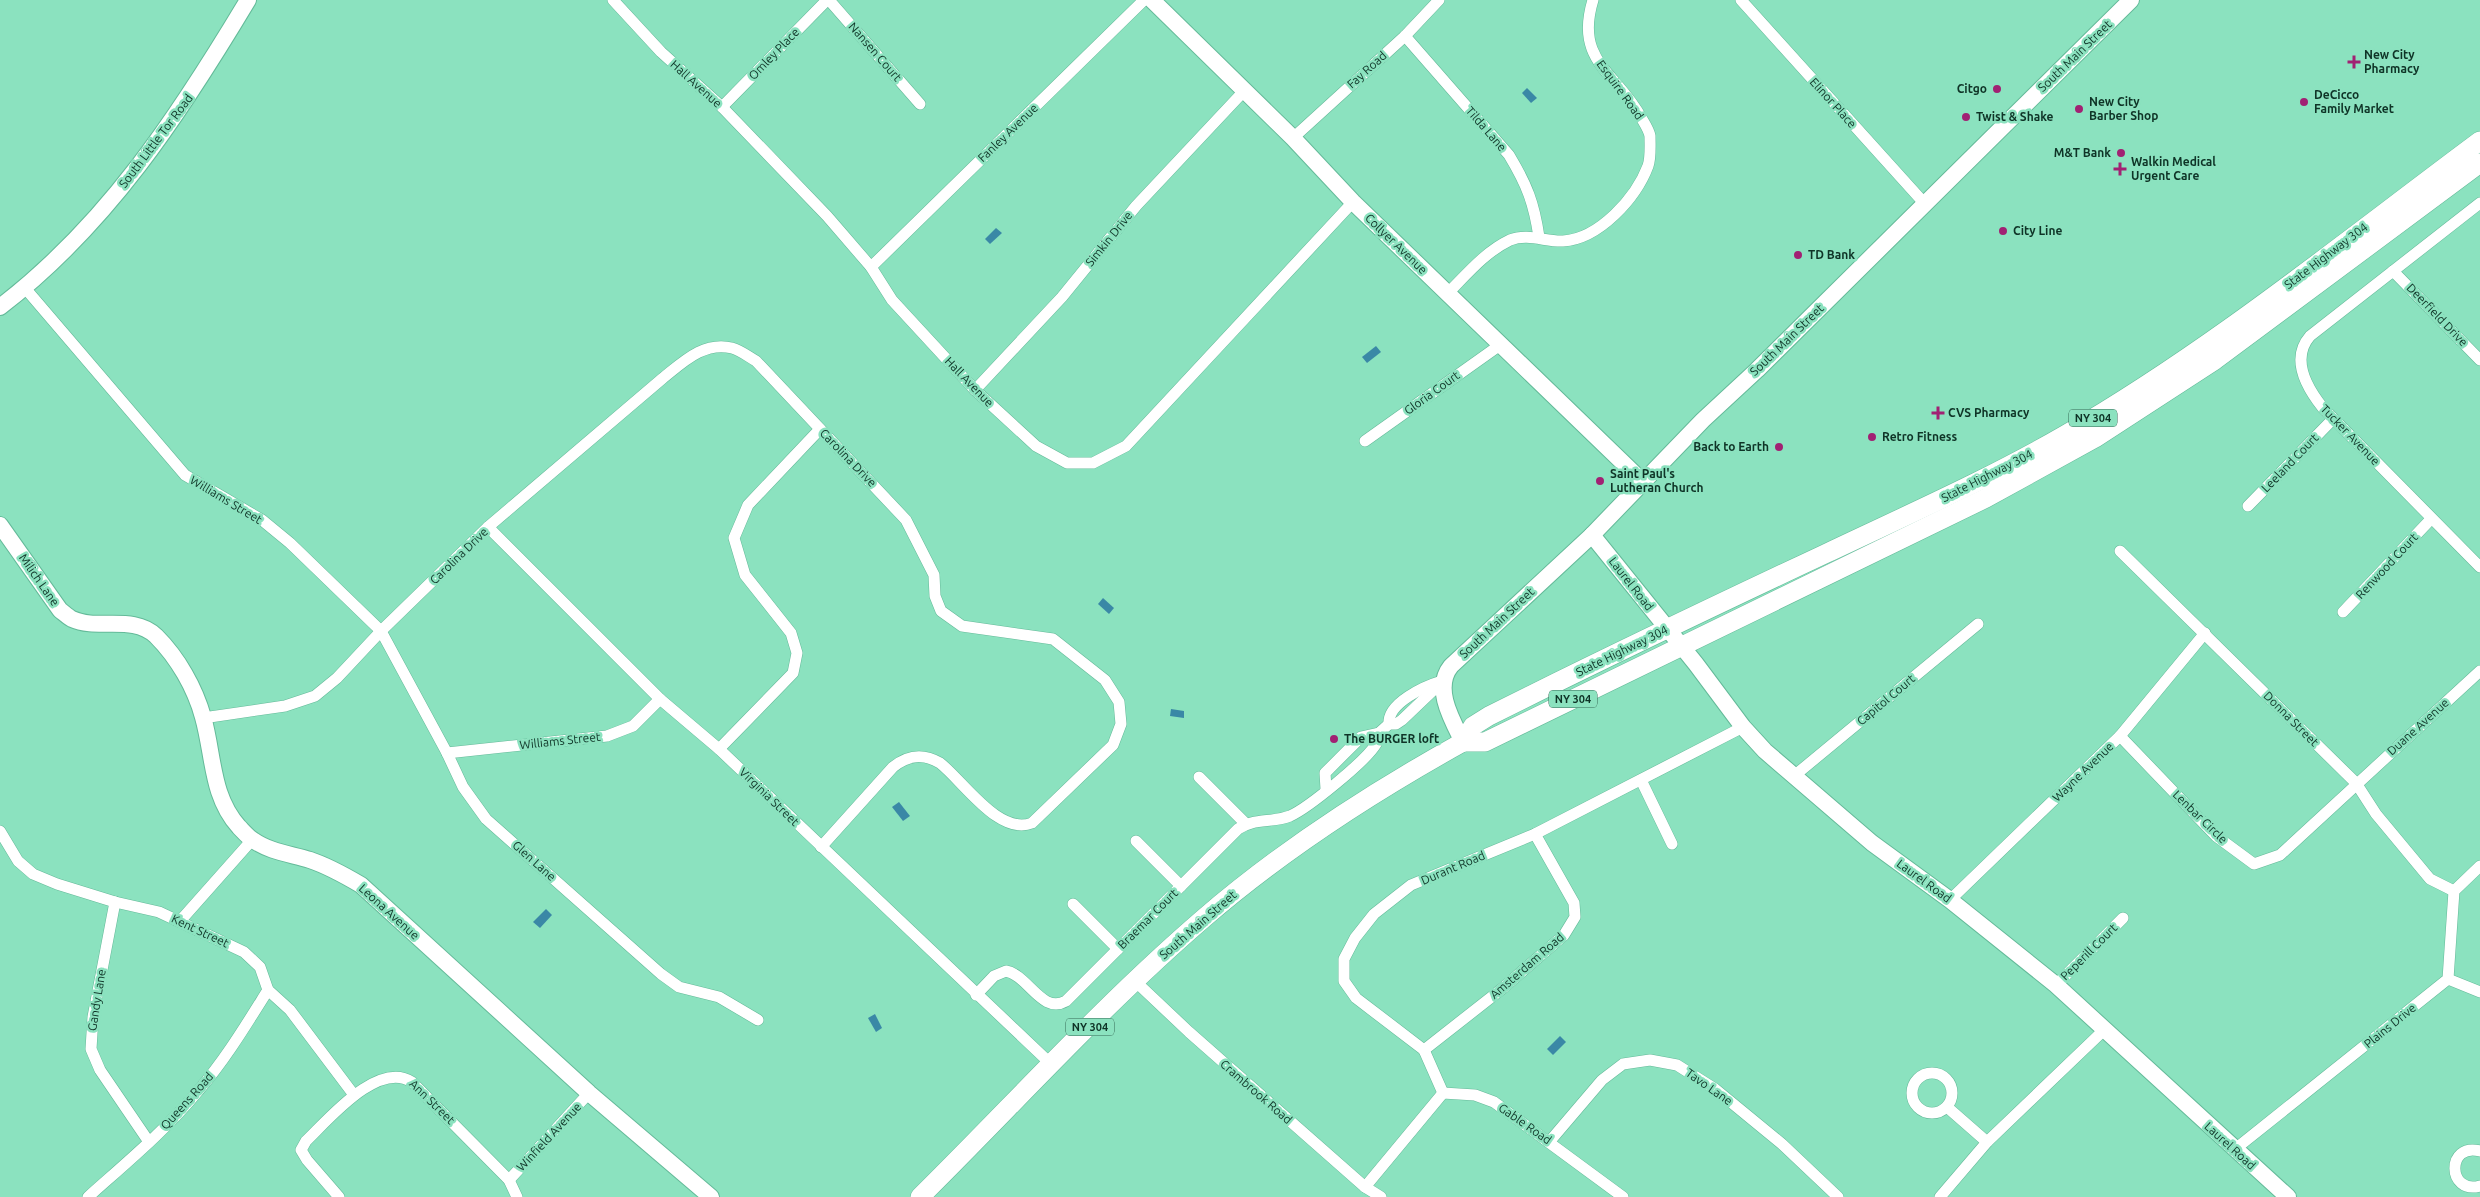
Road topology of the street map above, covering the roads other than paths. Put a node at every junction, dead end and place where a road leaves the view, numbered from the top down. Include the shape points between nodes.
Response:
1 (248, 0) edge
2 (613, 0) edge
3 (828, 0) edge
4 (1144, 0) edge
5 (1152, 0) edge
6 (1439, 0) edge
7 (1593, 0) edge
8 (1741, 0) edge
9 (2131, 0) edge
10 (1405, 36) junction
11 (1244, 91) junction
12 (920, 104) dead end
13 (722, 107) junction
14 (1293, 138) junction
15 (2480, 142) edge
16 (2480, 164) edge
17 (1353, 202) junction
18 (2480, 202) edge
19 (1926, 204) junction
20 (1539, 237) junction
21 (871, 267) junction
22 (2393, 271) junction
23 (25, 288) junction
24 (1447, 294) junction
25 (0, 307) edge
26 (1500, 345) junction
27 (2480, 360) edge
28 (974, 390) junction
29 (2333, 419) junction
30 (820, 429) junction
31 (1365, 441) dead end
32 (1644, 483) junction
33 (2248, 506) dead end
34 (2431, 519) junction
35 (0, 525) edge
36 (488, 527) junction
37 (1592, 535) junction
38 (2120, 551) dead end
39 (2480, 567) edge
40 (60, 610) joint
41 (2343, 612) dead end
42 (1978, 624) dead end
43 (1667, 629) junction
44 (381, 631) junction
45 (2206, 633) junction
46 (1681, 646) junction
47 (2480, 671) edge
48 (1444, 680) junction
49 (660, 699) junction
50 (203, 718) junction
51 (1743, 727) junction
52 (1379, 733) junction
53 (2120, 736) junction
54 (1463, 742) junction
55 (719, 749) junction
56 (447, 753) junction
57 (1794, 776) junction
58 (1199, 777) dead end
59 (1641, 780) junction
60 (2356, 783) junction
61 (1326, 789) junction
62 (1246, 824) junction
63 (0, 831) edge
64 (1535, 834) junction
65 (252, 840) junction
66 (1136, 840) dead end
67 (1672, 844) dead end
68 (821, 846) junction
69 (2480, 866) edge
70 (1181, 886) junction
71 (2454, 891) junction
72 (1950, 900) junction
73 (115, 902) junction
74 (1073, 904) dead end
75 (2123, 918) dead end
76 (181, 920) junction
77 (1118, 949) junction
78 (2448, 980) junction
79 (1135, 981) junction
80 (2056, 985) junction
81 (268, 990) junction
82 (2480, 992) edge
83 (976, 995) junction
84 (758, 1020) dead end
85 (2104, 1030) junction
86 (1424, 1050) junction
87 (1052, 1065) junction
88 (1443, 1092) junction
89 (589, 1093) junction
90 (354, 1096) junction
91 (1947, 1108) dead end
92 (1550, 1141) junction
93 (149, 1142) junction
94 (1987, 1142) junction
95 (2234, 1150) junction
96 (2480, 1151) edge
97 (509, 1180) junction
98 (2468, 1186) junction
99 (2480, 1186) edge
100 (1365, 1187) junction
101 (927, 1195) edge
102 (88, 1197) edge
103 (339, 1197) edge
104 (518, 1197) edge
105 (711, 1197) edge
106 (1381, 1197) edge
107 (1623, 1197) edge
108 (1838, 1197) edge
109 (1940, 1197) edge
110 (2288, 1197) edge
111 (2461, 1197) edge

1 - 23 street, South Little Tor Road via 200,81 132,177
2 - 13 street, Hall Avenue via 661,52
3 - 12 street, Nansen Court
3 - 13 street, Omley Place
4 - 21 street, Fanley Avenue
5 - 11 street, Collyer Avenue
6 - 10 street, Fay Road
7 - 20 street, Esquire Road via 1587,35 1594,54 1638,111 1650,134 1649,164 1634,194 1612,218 1587,234 1563,241
8 - 19 street, Elinor Place
9 - 19 street, South Main Street
10 - 14 street, Fay Road
10 - 20 street, Tilda Lane via 1509,155 1534,206
11 - 14 street, Collyer Avenue
11 - 28 street, Simkin Drive via 1136,206 1062,297
13 - 21 street, Hall Avenue via 827,216
14 - 17 street, Collyer Avenue
15 - 43 main road, State Highway 304 / NY 304 via 2215,339 2095,417 1987,477
16 - 46 main road, State Highway 304 / NY 304 via 2215,360 2110,429 1986,498
17 - 24 street, Collyer Avenue
17 - 28 street, Hall Avenue via 1126,446 1093,463 1067,463 1036,446
18 - 22 street, Tucker Avenue
19 - 32 street, South Main Street via 1703,420
20 - 24 street, Esquire Road via 1513,239 1490,251
21 - 28 street, Hall Avenue via 892,300
22 - 27 street, Deerfield Drive
22 - 29 street, Tucker Avenue via 2316,330 2302,347 2300,359 2307,383
23 - 25 street, South Little Tor Road
23 - 44 street, Williams Street via 185,475 262,520 290,542
24 - 26 street, Collyer Avenue
26 - 31 street, Gloria Court
26 - 32 street, Collyer Avenue
29 - 33 street, Leeland Court
29 - 34 street, Tucker Avenue
30 - 36 street, Carolina Drive via 756,362 733,348 709,347 663,378
30 - 55 street via 748,505 734,538 745,575 791,632 796,653 793,673
30 - 68 street, Carolina Drive via 906,520 934,575 935,596 941,611 962,626 1053,639 1105,680 1119,702 1121,724 1113,745 1041,816 1027,825 1016,826 1002,821 940,764 915,756 893,767
32 - 37 street, South Main Street
34 - 39 street, Tucker Avenue
34 - 41 street, Renwood Court
35 - 40 street, Milich Lane
36 - 44 street, Carolina Drive
36 - 49 street, Virginia Street
37 - 43 street, Laurel Road
37 - 48 street, South Main Street via 1451,666
38 - 45 street, Donna Street
40 - 50 street, Leona Avenue via 71,619 137,626 155,635 193,689
42 - 57 street, Capitol Court
43 - 46 street, Laurel Road
43 - 54 main road, State Highway 304 / NY 304 via 1476,723
44 - 50 street, Carolina Drive via 337,678 315,696 285,706
44 - 56 street, Glen Lane
45 - 53 street, Wayne Avenue
45 - 60 street, Donna Street
46 - 51 street, Laurel Road
46 - 54 main road, State Highway 304 / NY 304 via 1485,742
47 - 60 street, Duane Avenue
48 - 52 street via 1413,693 1391,714 1388,724
48 - 54 street via 1447,706
49 - 55 street, Virginia Street
49 - 56 street, Williams Street via 633,726 607,736
50 - 65 street, Leona Avenue via 220,800
51 - 57 street, Laurel Road
51 - 59 street, Durant Road
52 - 61 street via 1373,748
52 - 61 street via 1358,739 1328,769 1323,777
53 - 60 street, Lenbar Circle via 2216,836 2254,864 2280,855
53 - 72 street, Wayne Avenue
54 - 79 main road, South Main Street / NY 304 via 1374,793 1294,847 1210,913
55 - 68 street, Virginia Street
56 - 84 street, Glen Lane via 462,787 486,818 661,974 679,987 719,997
57 - 72 street, Laurel Road via 1872,843
58 - 62 street
59 - 64 street, Durant Road
59 - 67 street
60 - 71 street, Donna Street via 2376,814 2430,880
61 - 62 street, Braemar Court via 1291,815
62 - 70 street, Braemar Court
63 - 73 street, Kent Street via 18,861 33,874
64 - 86 street, Amsterdam Road via 1574,902 1575,917 1564,936
64 - 86 street, Durant Road via 1411,885 1374,914 1344,959 1344,981 1356,998
65 - 76 street
65 - 89 street, Leona Avenue via 278,852 333,868 361,885
66 - 70 street
68 - 83 street, Virginia Street
69 - 71 street
70 - 77 street, Braemar Court
71 - 78 street
72 - 80 street, Laurel Road
73 - 76 street, Kent Street
73 - 93 street, Gandy Lane via 92,1016 91,1049 100,1070
74 - 77 street
75 - 80 street, Peperill Court
76 - 81 street, Kent Street via 244,952 260,967
77 - 83 street, Braemar Court via 1059,1004 1046,1002 1020,977 1006,971 994,976
78 - 82 street
78 - 95 street, Plains Drive
79 - 87 main road, South Main Street / NY 304
79 - 100 street, Crambrook Road
80 - 85 street, Laurel Road
81 - 90 street, Kent Street via 290,1010
81 - 93 street, Queens Road via 226,1056 198,1092
83 - 87 street, Virginia Street
85 - 94 street
85 - 95 street, Laurel Road
86 - 88 street, Durant Road
87 - 101 main road, South Main Street / NY 304
88 - 92 street, Gable Road via 1475,1095 1494,1102
88 - 100 street
89 - 97 street, Winfield Avenue
89 - 105 street, Leona Avenue
90 - 97 street, Ann Street via 382,1079 404,1076
90 - 103 street, Ann Street via 306,1141 301,1150
91 - 94 street
92 - 107 street, Gable Road
92 - 108 street, Tavo Lane via 1602,1080 1623,1064 1650,1060 1677,1065 1715,1089 1782,1144
93 - 102 street, Queens Road
94 - 109 street
95 - 110 street, Laurel Road
96 - 98 street via 2468,1150 2456,1160 2454,1173 2462,1184
97 - 104 street
98 - 99 street
98 - 111 street
100 - 106 street, Crambrook Road

